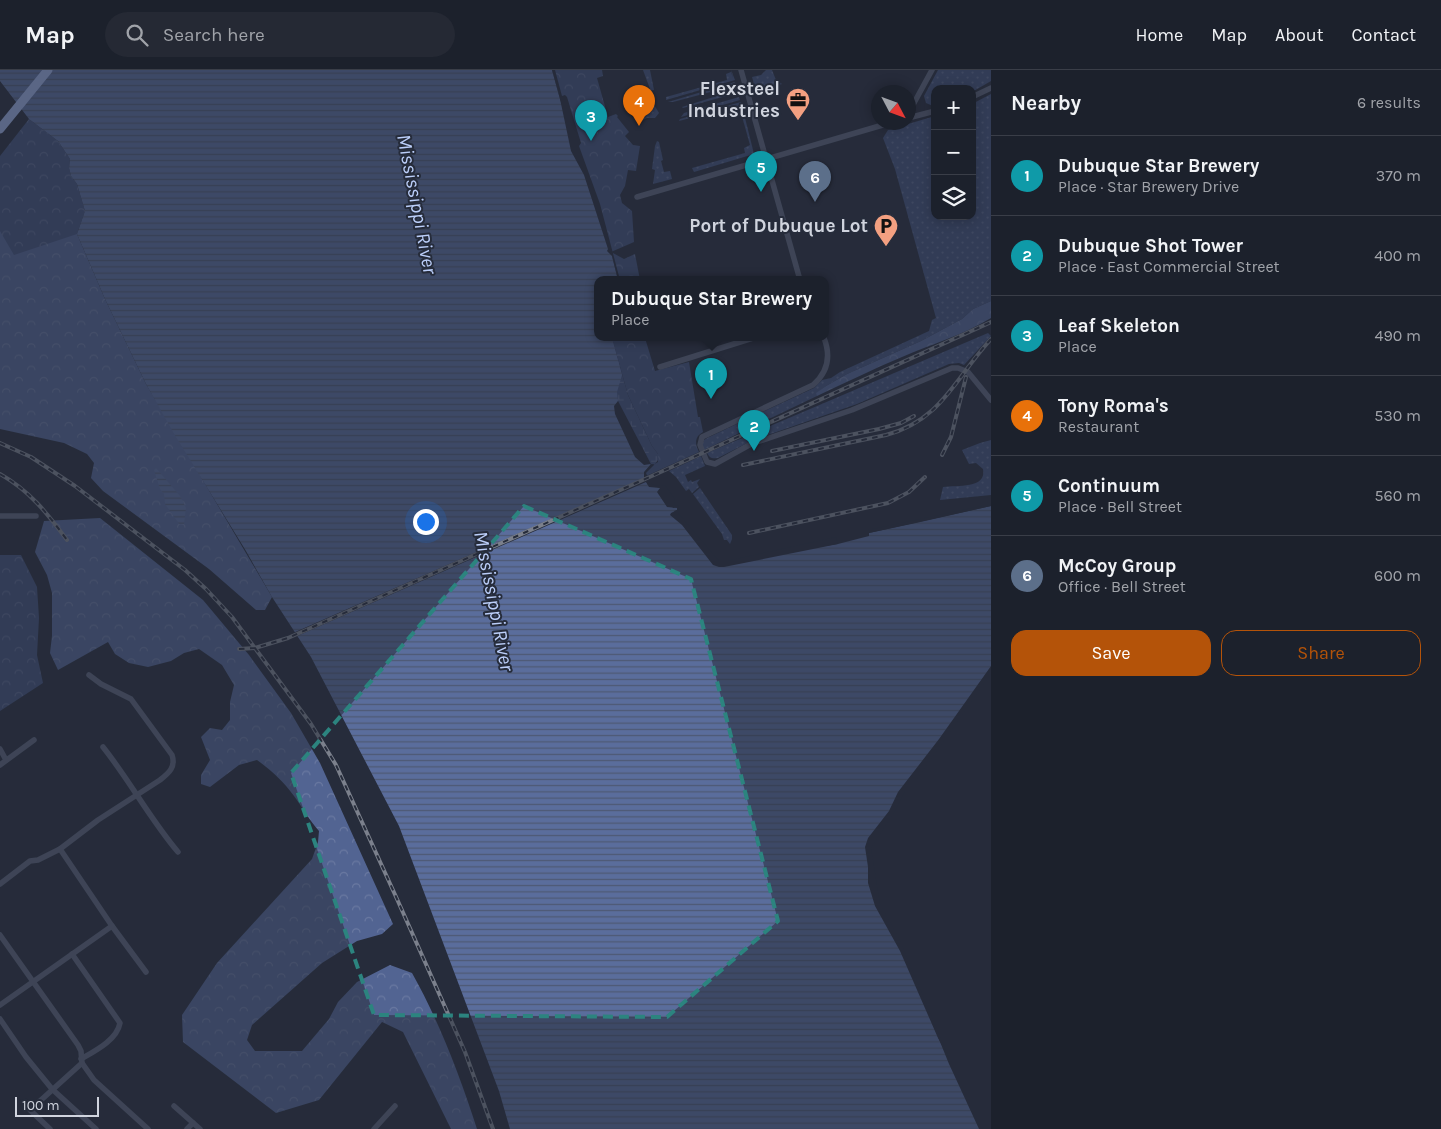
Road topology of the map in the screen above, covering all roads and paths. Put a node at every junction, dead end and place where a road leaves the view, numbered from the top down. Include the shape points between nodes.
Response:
1 (48, 70) edge
2 (741, 70) edge
3 (932, 70) edge
4 (991, 88) edge
5 (976, 95) edge
6 (916, 99) edge
7 (931, 112) edge
8 (916, 116) edge
9 (871, 128) edge
10 (0, 129) edge
11 (766, 159) junction
12 (637, 196) dead end
13 (799, 276) edge
14 (743, 341) edge
15 (825, 341) edge
16 (660, 367) dead end
17 (991, 400) edge
18 (0, 516) edge
19 (36, 516) dead end
20 (89, 675) dead end
21 (34, 740) dead end
22 (103, 747) dead end
23 (0, 749) edge
24 (6, 760) junction
25 (0, 765) edge
26 (136, 794) junction
27 (60, 848) junction
28 (178, 852) dead end
29 (0, 884) edge
30 (112, 926) junction
31 (0, 935) edge
32 (72, 954) junction
33 (146, 972) dead end
34 (33, 981) junction
35 (0, 1005) edge
36 (0, 1019) edge
37 (81, 1061) junction
38 (52, 1088) junction
39 (174, 1106) dead end
40 (395, 1106) dead end
41 (193, 1123) junction
42 (50, 1129) edge
43 (96, 1129) edge
44 (148, 1129) edge
45 (187, 1129) edge
46 (200, 1129) edge
47 (374, 1129) edge

1 - 10 highway
2 - 11 street
3 - 6 street
4 - 5 street
7 - 8 street
9 - 11 street
11 - 12 street
11 - 13 street
14 - 16 street
15 - 17 street via 827,368 813,385 704,435 700,439 700,447 707,462 715,464 751,444 852,410 952,368 968,372
18 - 19 street
20 - 26 street via 131,699 173,759 170,772
21 - 24 street
22 - 26 street
23 - 24 street
24 - 25 street
26 - 27 street
26 - 28 street
27 - 29 street via 30,862
27 - 30 street
30 - 32 street
30 - 33 street
31 - 34 street
32 - 34 street
32 - 37 street via 120,1023 100,1048
34 - 35 street
34 - 37 street via 78,1045
36 - 38 street
37 - 38 street
37 - 44 street via 94,1080
38 - 42 street via 30,1110
38 - 43 street
39 - 41 street
40 - 47 street
41 - 45 street
41 - 46 street

